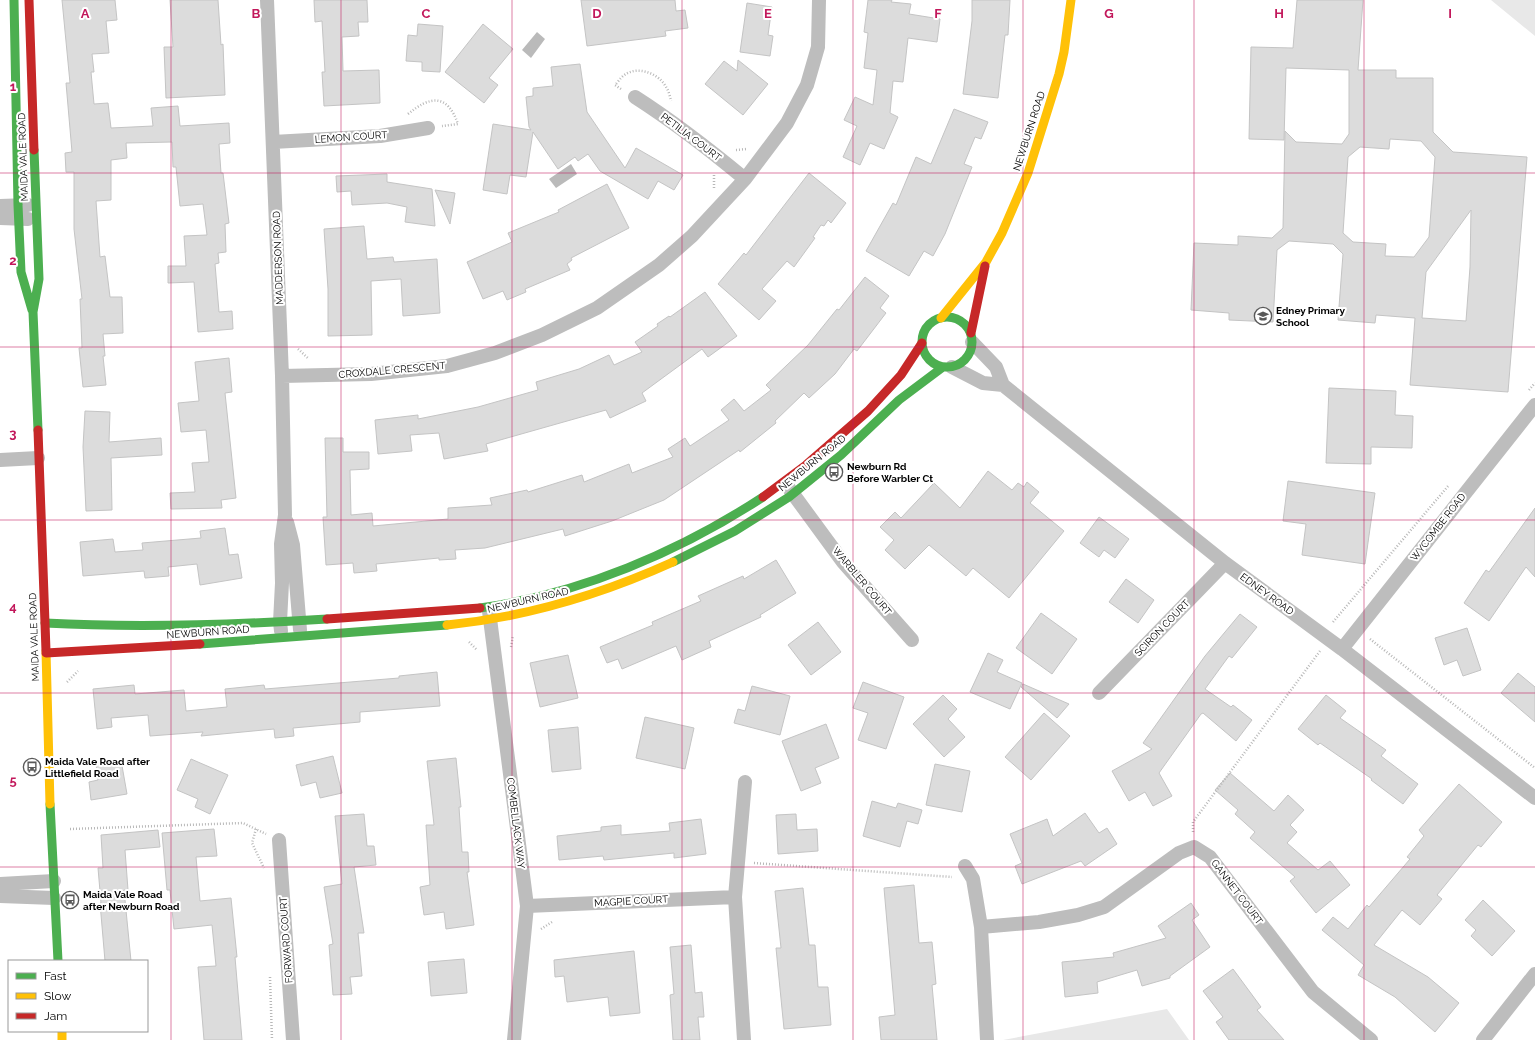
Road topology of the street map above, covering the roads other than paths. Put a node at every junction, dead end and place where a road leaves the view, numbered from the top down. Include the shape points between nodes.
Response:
1 (14, 0) edge
2 (29, 0) edge
3 (267, 0) edge
4 (819, 0) edge
5 (1071, 0) edge
6 (635, 97) road end
7 (428, 128) dead end
8 (274, 142) junction
9 (745, 179) junction
10 (0, 206) edge
11 (18, 212) junction
12 (36, 212) junction
13 (0, 218) edge
14 (986, 262) junction
15 (33, 312) junction
16 (941, 318) junction
17 (971, 338) junction
18 (922, 343) junction
19 (948, 367) junction
20 (282, 376) junction
21 (1003, 385) junction
22 (1535, 405) edge
23 (38, 458) junction
24 (0, 460) edge
25 (784, 482) junction
26 (793, 494) junction
27 (285, 515) junction
28 (1225, 563) junction
29 (489, 606) junction
30 (491, 620) junction
31 (300, 621) junction
32 (280, 622) junction
33 (45, 624) junction
34 (301, 638) junction
35 (281, 639) junction
36 (912, 640) dead end
37 (1342, 649) junction
38 (46, 653) junction
39 (1099, 693) dead end
40 (745, 782) dead end
41 (1535, 798) edge
42 (279, 840) road end
43 (965, 866) dead end
44 (54, 881) junction
45 (0, 884) edge
46 (0, 896) edge
47 (735, 897) junction
48 (54, 898) junction
49 (526, 906) junction
50 (981, 927) junction
51 (58, 960) edge
52 (1535, 974) edge
53 (293, 1040) edge
54 (514, 1040) edge
55 (744, 1040) edge
56 (987, 1040) edge
57 (1371, 1040) edge
58 (1483, 1040) edge

1 - 11 street, MAIDA VALE ROAD
2 - 12 street, MAIDA VALE ROAD
3 - 8 street, MADDERSON ROAD
4 - 9 street, CROXDALE CRESCENT via 818,47 808,85 787,123
5 - 14 street, NEWBURN ROAD via 1064,52 1039,140 1016,202
6 - 9 street, PETILIA COURT via 673,122
7 - 8 street, LEMON COURT via 380,136
8 - 20 street, MADDERSON ROAD
9 - 20 street, CROXDALE CRESCENT via 692,236 659,265 597,308 542,335 495,353 447,366 371,374
10 - 11 street
11 - 12 street
11 - 13 street
11 - 15 street, MAIDA VALE ROAD via 21,272
12 - 15 street, MAIDA VALE ROAD via 39,279
14 - 16 street, NEWBURN ROAD
14 - 17 street, NEWBURN ROAD
15 - 23 street, MAIDA VALE ROAD
16 - 17 street via 961,321 967,326
16 - 18 street via 926,328
17 - 19 street via 971,350 967,358
17 - 21 street, EDNEY ROAD via 996,367
18 - 19 street via 924,351 935,364
18 - 25 street, NEWBURN ROAD via 899,377 868,410
19 - 21 street via 983,383
19 - 26 street, NEWBURN ROAD via 892,406 822,472
20 - 27 street, MADDERSON ROAD
21 - 28 street, EDNEY ROAD
22 - 37 street, WYCOMBE ROAD
23 - 24 street
23 - 33 street, MAIDA VALE ROAD
25 - 26 street, WARBLER COURT
25 - 29 street, NEWBURN ROAD via 725,520 644,560 564,588
26 - 30 street, NEWBURN ROAD via 762,515 697,552 674,562 601,592 566,603
26 - 36 street, WARBLER COURT via 844,562
27 - 31 street, MADDERSON ROAD via 293,545
27 - 32 street, MADDERSON ROAD via 281,544
28 - 37 street, EDNEY ROAD
28 - 39 street, SCIRON COURT
29 - 30 street, COMBELLACK WAY
29 - 31 street, NEWBURN ROAD
30 - 34 street, NEWBURN ROAD
30 - 49 street, COMBELLACK WAY
31 - 32 street, NEWBURN ROAD
31 - 34 street, MADDERSON ROAD
32 - 33 street, NEWBURN ROAD via 176,627
32 - 35 street, MADDERSON ROAD
33 - 38 street, MAIDA VALE ROAD
34 - 35 street, NEWBURN ROAD
35 - 38 street, NEWBURN ROAD
37 - 41 street, EDNEY ROAD
38 - 44 street, MAIDA VALE ROAD
40 - 47 street
42 - 53 street, FORWARD COURT
43 - 50 street via 973,879
44 - 45 street
44 - 48 street, MAIDA VALE ROAD
46 - 48 street
47 - 49 street, MAGPIE COURT
47 - 55 street
48 - 51 street, MAIDA VALE ROAD
49 - 54 street, COMBELLACK WAY
50 - 56 street
50 - 57 street, GANNET COURT via 1039,922 1104,907 1179,853 1194,847 1210,856 1313,992
52 - 58 street

